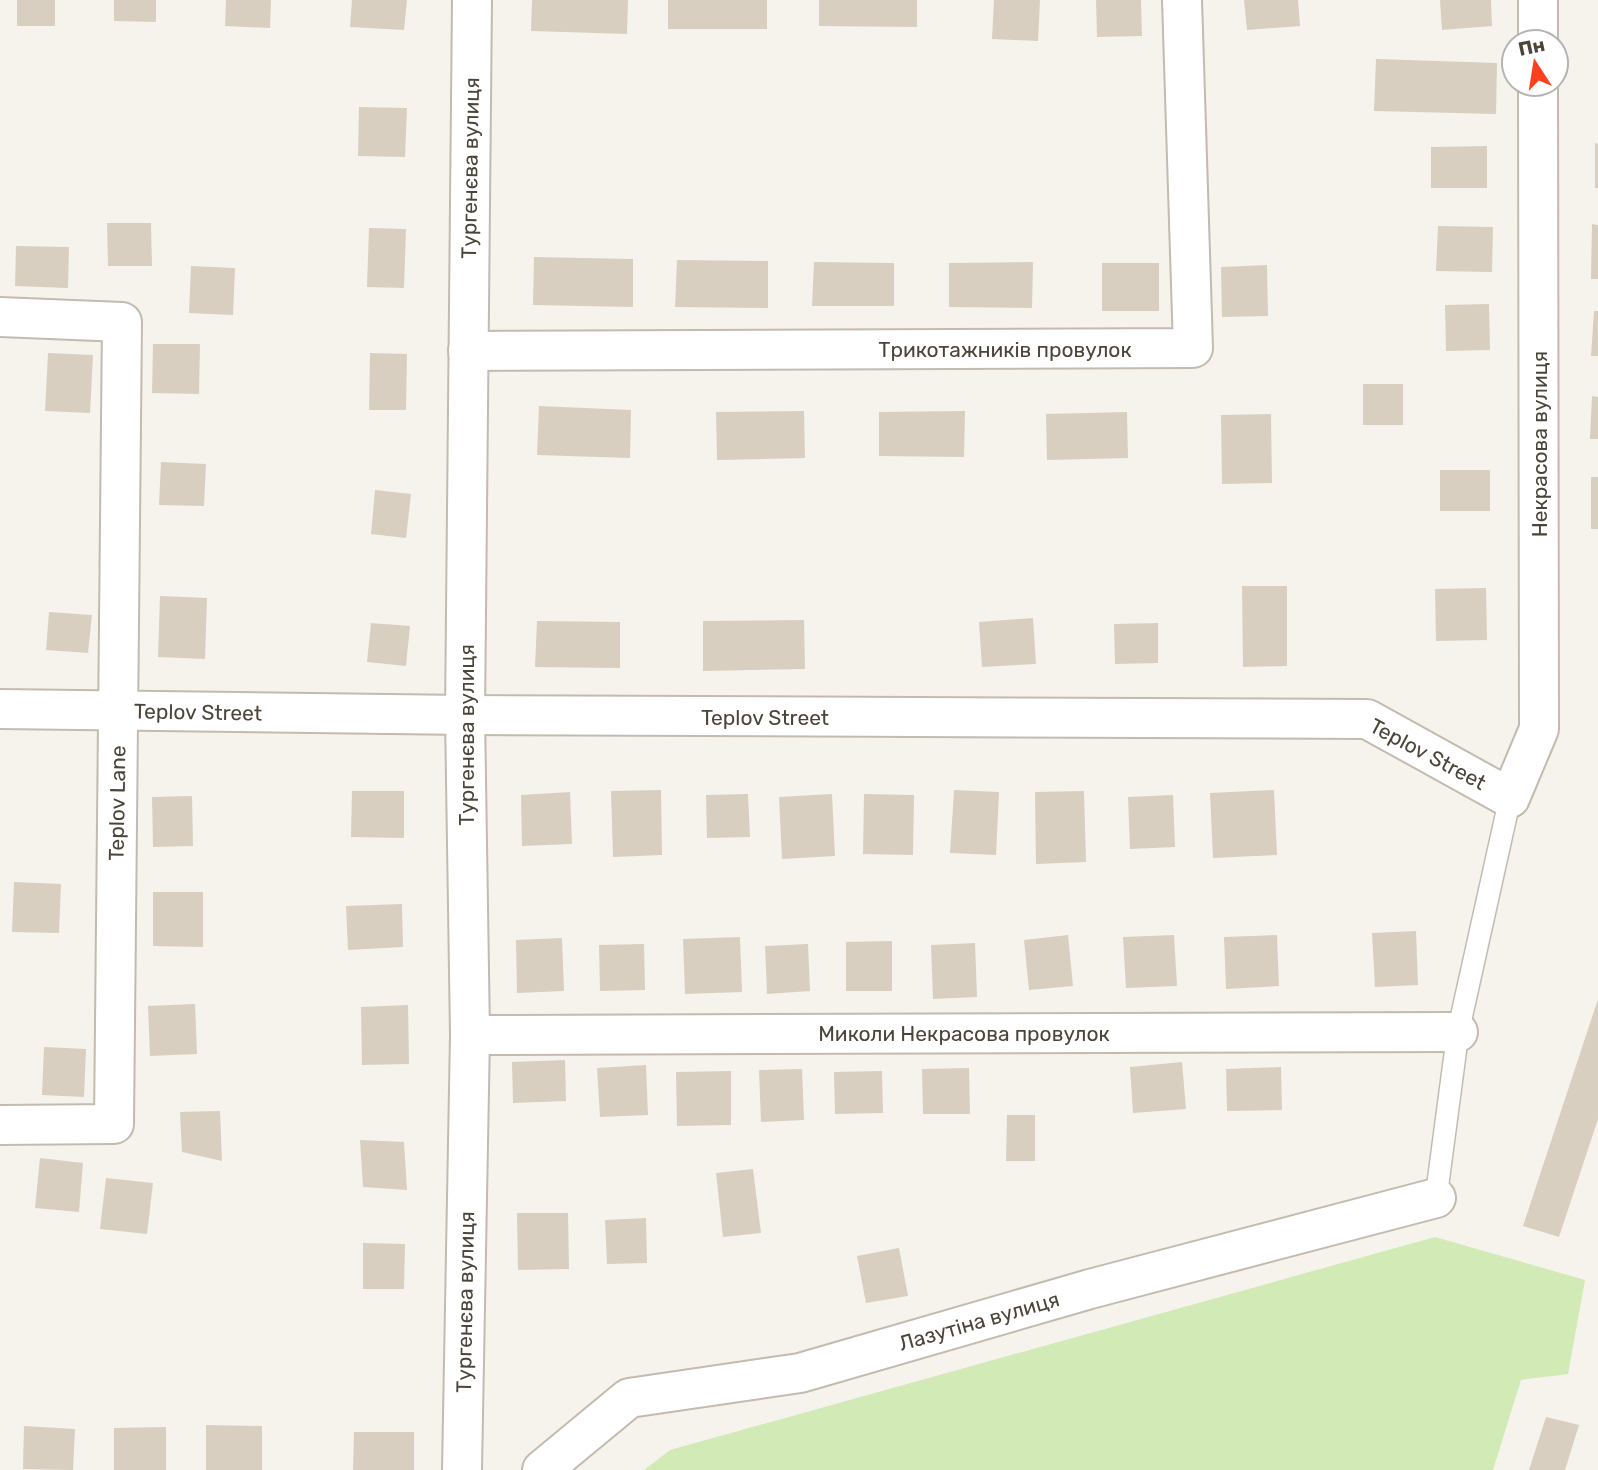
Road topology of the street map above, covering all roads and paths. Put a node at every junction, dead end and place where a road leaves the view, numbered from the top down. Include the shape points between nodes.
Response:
1 (472, 0) edge
2 (1182, 0) edge
3 (1538, 0) edge
4 (1538, 28) edge
5 (1538, 98) edge
6 (0, 317) edge
7 (468, 351) junction
8 (0, 709) edge
9 (118, 711) junction
10 (465, 715) junction
11 (1510, 798) junction
12 (1458, 1032) junction
13 (470, 1035) junction
14 (0, 1125) edge
15 (1436, 1198) joint
16 (462, 1470) edge
17 (542, 1470) edge

1 - 7 street, Тургенєва вулиця
2 - 7 street, Трикотажників провулок via 1193,348
3 - 4 street
5 - 11 street, Некрасова вулиця via 1539,729
6 - 9 street, Teplov Lane via 122,322
7 - 10 street, Тургенєва вулиця
8 - 9 street, Teplov Street
9 - 10 street, Teplov Street
9 - 14 street, Teplov Lane via 114,1124
10 - 11 street, Teplov Street via 1367,719
10 - 13 street, Тургенєва вулиця
11 - 12 lane
12 - 13 street, Миколи Некрасова провулок
12 - 15 lane
13 - 16 street, Тургенєва вулиця
15 - 17 street, Лазутіна вулиця via 1090,1289 800,1373 629,1398

